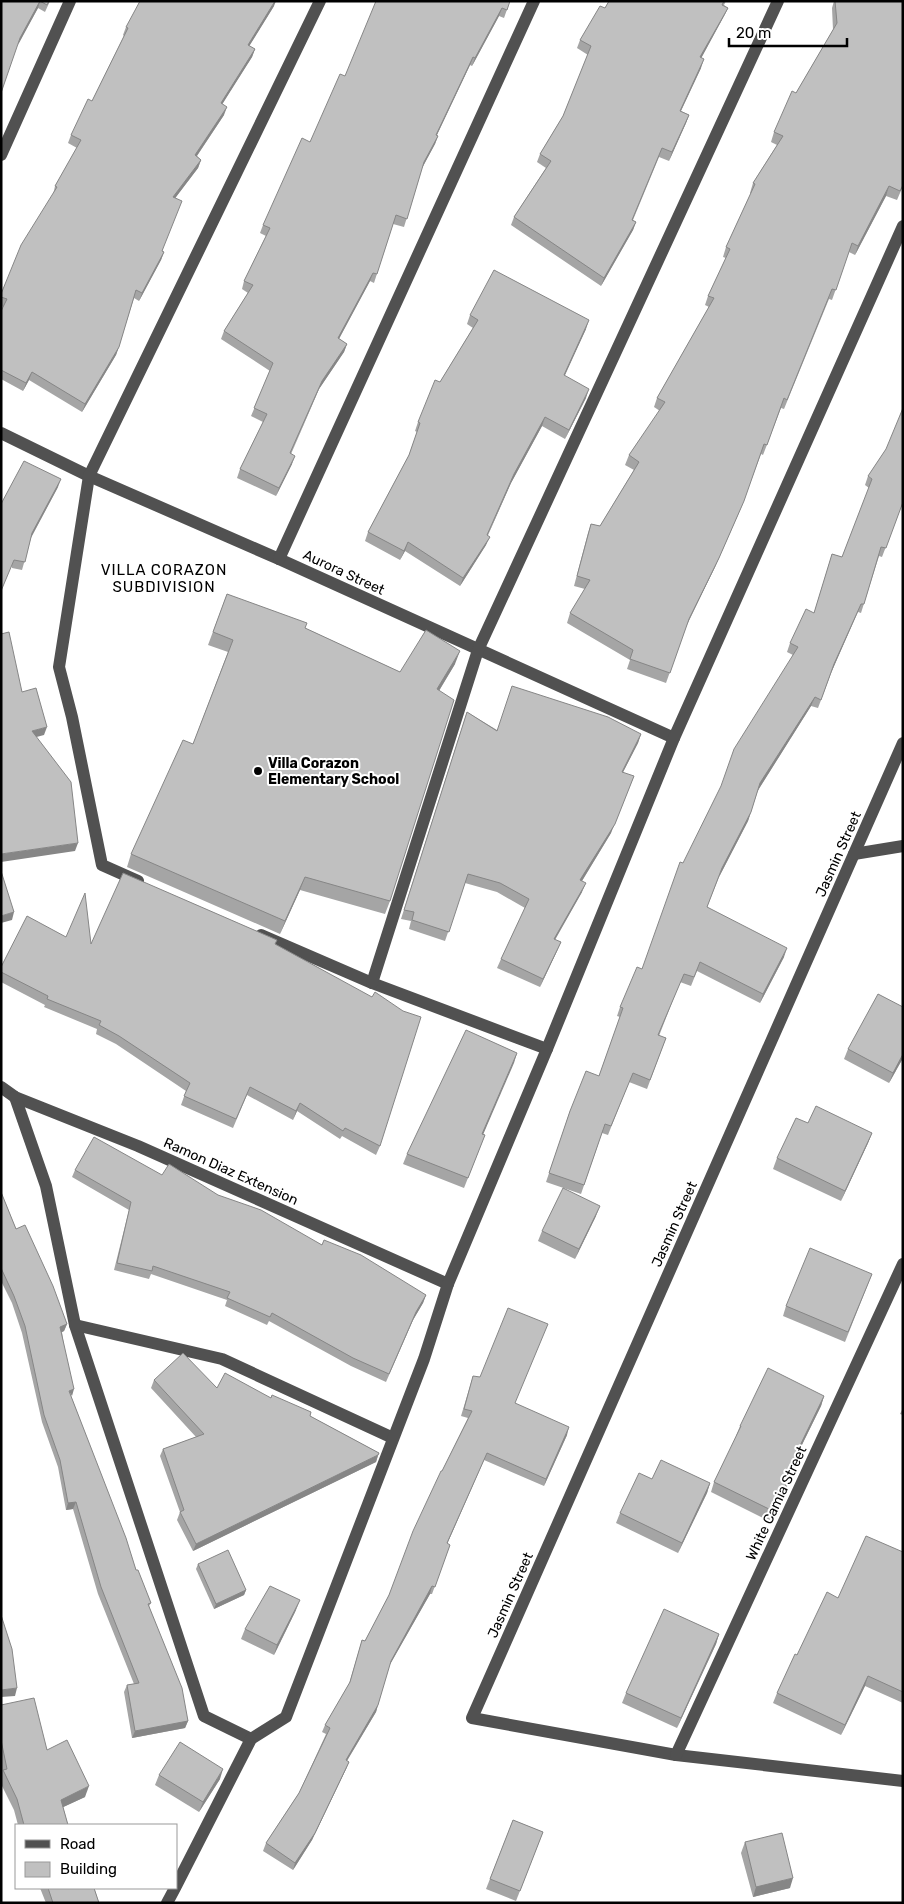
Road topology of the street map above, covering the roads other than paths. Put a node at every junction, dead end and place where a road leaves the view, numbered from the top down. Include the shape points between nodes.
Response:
1 (70, 1) edge
2 (320, 1) edge
3 (534, 1) edge
4 (778, 1) edge
5 (1, 155) edge
6 (903, 226) edge
7 (1, 433) edge
8 (89, 476) junction
9 (279, 559) junction
10 (478, 650) junction
11 (674, 738) junction
12 (903, 743) edge
13 (903, 846) edge
14 (854, 854) junction
15 (147, 885) edge
16 (246, 928) edge
17 (372, 983) junction
18 (547, 1049) junction
19 (1, 1087) edge
20 (15, 1097) junction
21 (903, 1264) edge
22 (448, 1284) junction
23 (74, 1325) junction
24 (393, 1438) junction
25 (251, 1739) junction
26 (676, 1755) junction
27 (903, 1781) edge
28 (178, 1883) edge
29 (175, 1889) edge
30 (167, 1903) edge

1 - 5 street
2 - 8 street
3 - 9 street
4 - 10 street
6 - 11 street
7 - 8 street, Aurora Street
8 - 9 street, Aurora Street
8 - 15 street via 59,667 102,865
9 - 10 street, Aurora Street
10 - 11 street, Aurora Street
10 - 17 street
11 - 18 street
12 - 14 street, Jasmin Street
13 - 14 street
14 - 26 street, Jasmin Street via 472,1718
16 - 17 street
17 - 18 street
18 - 22 street
19 - 20 street, Ramon Diaz Extension
20 - 22 street, Ramon Diaz Extension via 138,1146
20 - 23 street via 46,1186
21 - 26 street, White Camia Street
22 - 24 street
23 - 24 street via 222,1358
23 - 25 street via 204,1716
24 - 25 street via 286,1717
25 - 28 street
26 - 27 street
29 - 30 street

